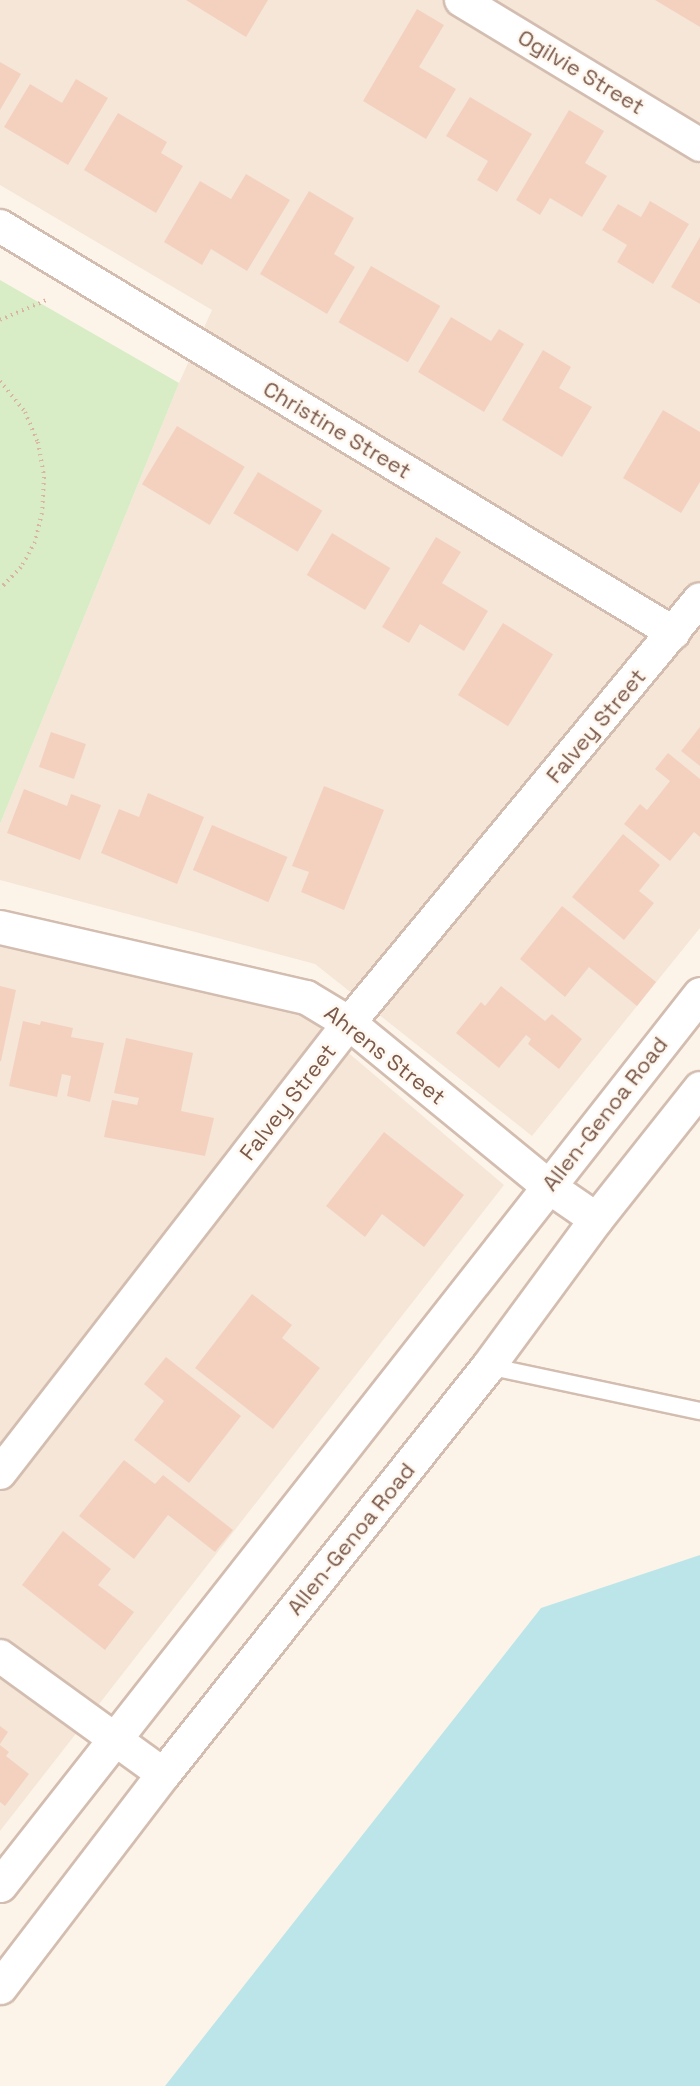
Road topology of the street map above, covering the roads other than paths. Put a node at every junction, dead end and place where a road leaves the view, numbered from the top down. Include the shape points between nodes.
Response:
1 (461, 0) edge
2 (700, 145) edge
3 (0, 226) edge
4 (700, 599) edge
5 (674, 633) junction
6 (0, 927) edge
7 (700, 994) edge
8 (349, 1023) junction
9 (700, 1088) edge
10 (548, 1186) junction
11 (596, 1219) junction
12 (488, 1366) junction
13 (700, 1412) edge
14 (0, 1473) edge
15 (0, 1656) edge
16 (114, 1737) junction
17 (163, 1774) junction
18 (0, 1885) edge
19 (0, 1987) edge

1 - 2 street, Ogilvie Street
3 - 5 street, Christine Street
4 - 5 street, Falvey Street
5 - 8 street, Falvey Street
6 - 8 main road, Ahrens Street via 306,997
7 - 10 main road, Allen-Genoa Road
8 - 10 main road, Ahrens Street
8 - 14 street, Falvey Street
9 - 11 main road, Allen-Genoa Road
10 - 11 main road, Ahrens Street
10 - 16 main road, Allen-Genoa Road
11 - 12 main road, Allen-Genoa Road
12 - 13 lane
12 - 17 main road, Allen-Genoa Road
15 - 16 street
16 - 17 street
16 - 18 main road, Allen-Genoa Road
17 - 19 main road, Allen-Genoa Road

